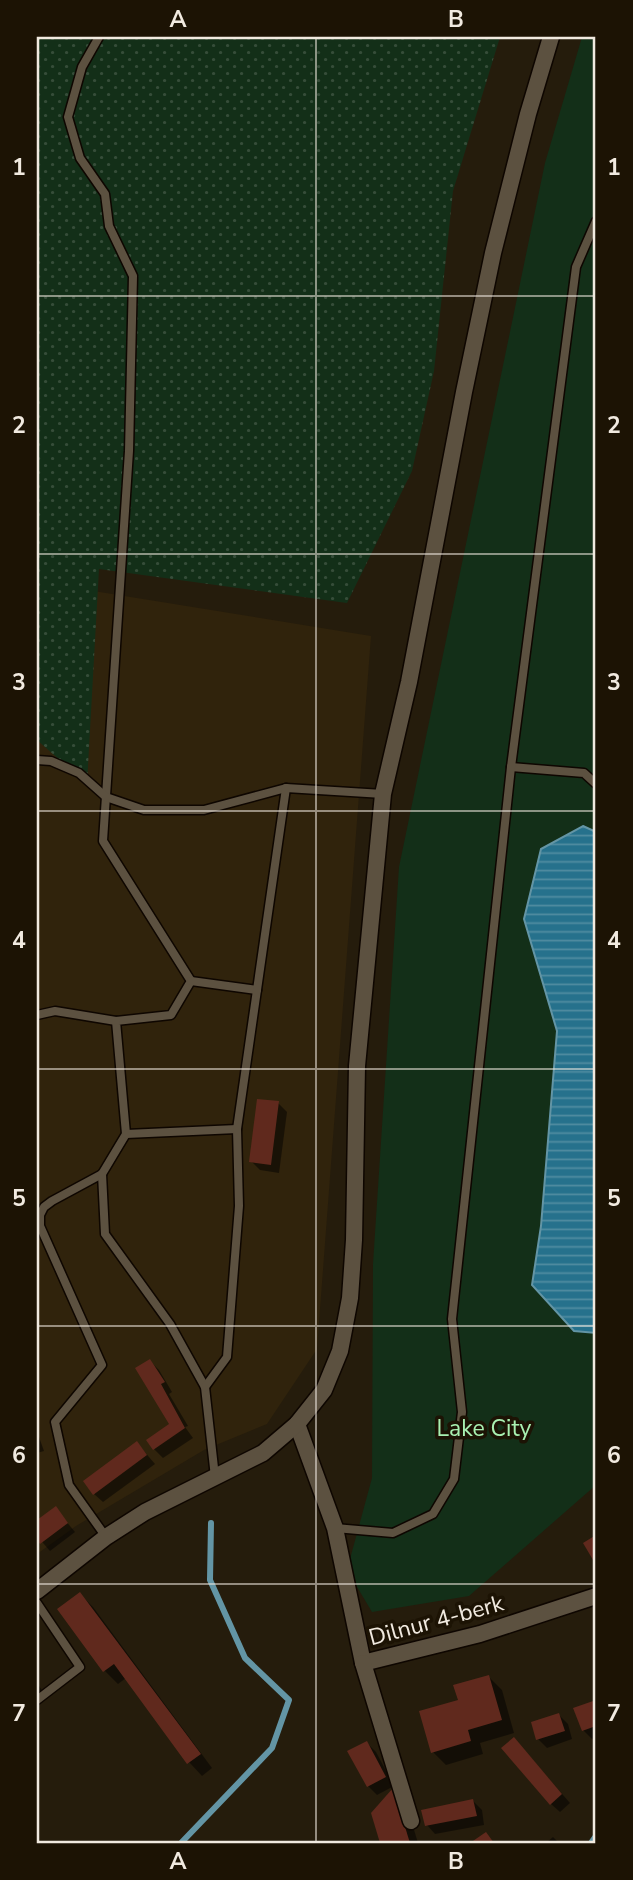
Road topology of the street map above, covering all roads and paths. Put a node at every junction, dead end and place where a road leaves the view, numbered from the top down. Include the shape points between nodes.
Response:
1 (99, 37) edge
2 (551, 37) edge
3 (596, 220) edge
4 (37, 760) edge
5 (511, 767) junction
6 (596, 784) edge
7 (286, 788) junction
8 (383, 794) junction
9 (106, 797) junction
10 (191, 981) junction
11 (257, 990) junction
12 (37, 1015) edge
13 (116, 1021) junction
14 (237, 1129) junction
15 (126, 1135) junction
16 (102, 1174) junction
17 (205, 1387) junction
18 (297, 1424) junction
19 (215, 1477) junction
20 (335, 1528) junction
21 (106, 1537) junction
22 (37, 1591) edge
23 (596, 1596) edge
24 (37, 1603) edge
25 (363, 1663) junction
26 (37, 1700) edge
27 (411, 1821) dead end

1 - 9 lane via 82,67 68,117 80,159 105,194 108,226 133,276 130,451
2 - 8 street via 493,253
3 - 5 lane via 576,267
4 - 9 lane via 79,773
5 - 6 lane via 584,773
5 - 20 lane via 453,1319 462,1412 454,1479 432,1514 393,1533
7 - 8 lane
7 - 9 lane via 204,810 145,810
7 - 11 lane
8 - 18 street via 357,1066 350,1298 340,1351 324,1390
9 - 10 lane via 103,841
10 - 11 lane
10 - 13 lane via 171,1015
11 - 14 lane
12 - 13 lane via 55,1012
13 - 15 lane
14 - 15 lane
14 - 17 lane via 239,1206 227,1357
15 - 16 lane
16 - 17 lane via 105,1234 170,1324
16 - 21 lane via 44,1207 40,1226 102,1366 55,1422 69,1485
17 - 19 lane
18 - 19 street via 263,1453
18 - 20 street, Dilnur 4-berk
19 - 21 street
20 - 25 street, Dilnur 4-berk
21 - 22 street
23 - 25 street, Dilnur 4-berk via 480,1634
24 - 26 lane via 80,1667
25 - 27 street

